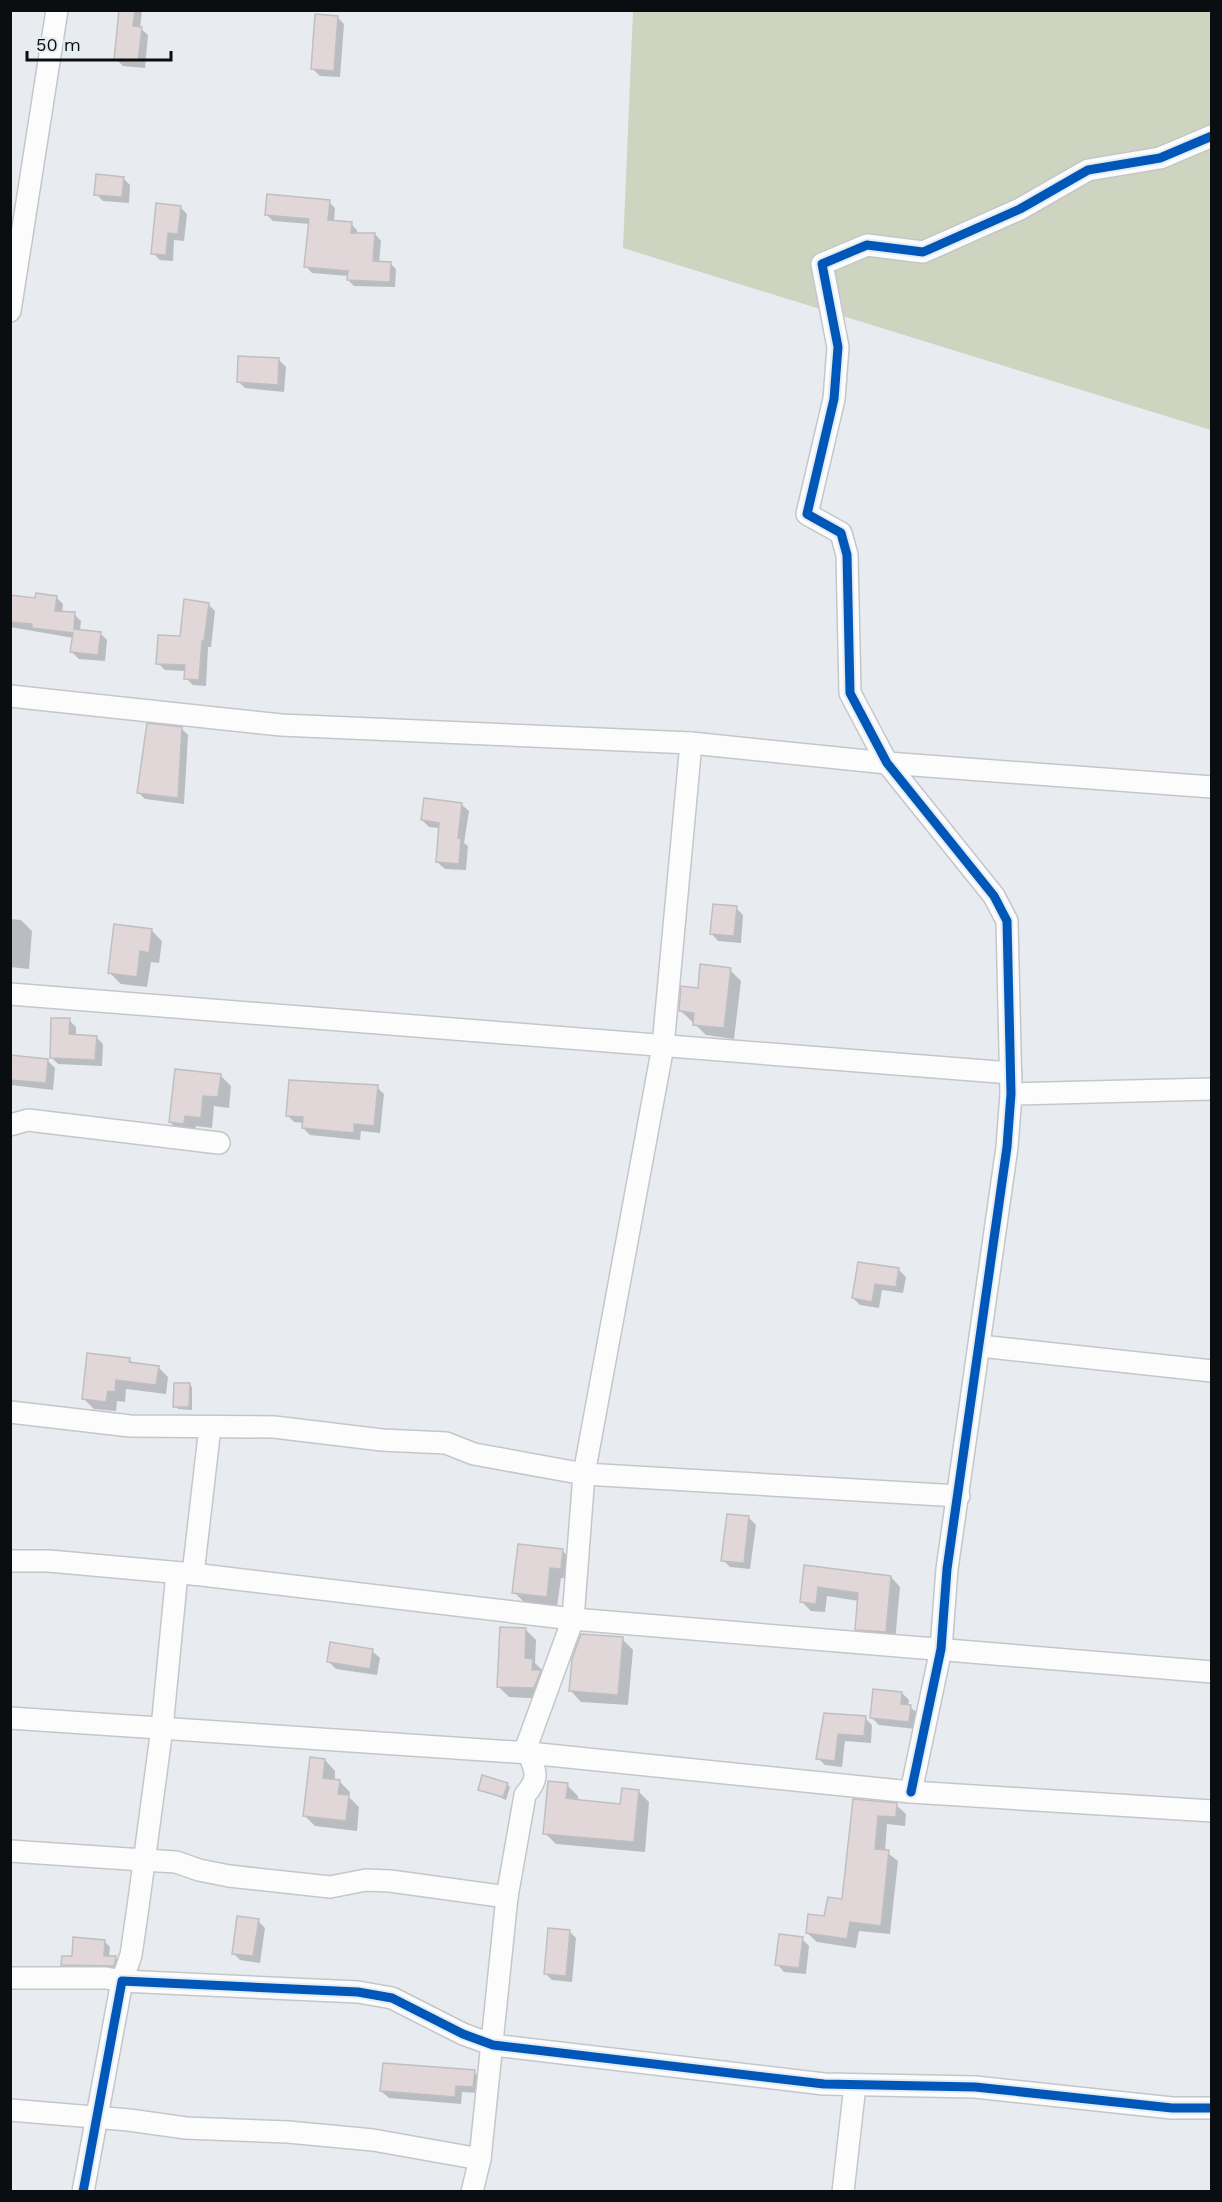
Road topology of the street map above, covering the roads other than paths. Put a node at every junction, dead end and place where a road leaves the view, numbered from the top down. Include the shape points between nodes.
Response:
1 (57, 10) edge
2 (1212, 136) edge
3 (10, 311) edge
4 (10, 696) edge
5 (690, 743) junction
6 (887, 763) junction
7 (1212, 787) edge
8 (10, 994) edge
9 (663, 1046) junction
10 (1011, 1083) junction
11 (1212, 1089) edge
12 (10, 1125) edge
13 (219, 1143) dead end
14 (980, 1346) junction
15 (1212, 1371) edge
16 (10, 1412) edge
17 (210, 1427) junction
18 (584, 1474) junction
19 (959, 1496) junction
20 (10, 1561) edge
21 (185, 1574) junction
22 (573, 1619) junction
23 (941, 1649) junction
24 (1212, 1672) edge
25 (10, 1718) edge
26 (162, 1728) junction
27 (529, 1753) junction
28 (911, 1792) junction
29 (1212, 1811) edge
30 (10, 1851) edge
31 (143, 1860) junction
32 (507, 1897) junction
33 (10, 1978) edge
34 (122, 1981) junction
35 (492, 2045) junction
36 (855, 2085) junction
37 (1212, 2108) edge
38 (10, 2110) edge
39 (98, 2117) junction
40 (480, 2159) junction
41 (83, 2192) edge
42 (472, 2192) edge
43 (843, 2192) edge

1 - 3 street
2 - 6 street via 1160,158 1088,170 1020,209 923,252 867,245 822,264 838,347 834,399 807,514 842,533 847,555 850,693
4 - 5 street via 281,725
5 - 6 street
5 - 9 street
6 - 7 street
6 - 10 street via 1002,908 1006,921
8 - 9 street
9 - 10 street
9 - 18 street
10 - 11 street
10 - 14 street via 1007,1147
12 - 13 street via 28,1120
14 - 15 street
14 - 19 street
16 - 17 street via 130,1426
17 - 18 street via 274,1427 446,1443 474,1454
17 - 21 street
18 - 19 street
18 - 22 street
19 - 23 street via 947,1569
20 - 21 street
21 - 22 street
21 - 26 street
22 - 23 street
22 - 27 street via 527,1745
23 - 24 street
23 - 28 street
25 - 26 street
26 - 27 street
26 - 31 street
27 - 28 street
27 - 32 street via 537,1769 532,1787 525,1795
28 - 29 street
30 - 31 street
31 - 32 street via 161,1859 229,1876 330,1887 366,1880 390,1881
31 - 34 street via 131,1954
32 - 35 street
33 - 34 street
34 - 35 street via 358,1992 392,1998
34 - 39 street
35 - 36 street
35 - 40 street
36 - 37 street via 975,2087 1172,2108
36 - 43 street
38 - 39 street
39 - 40 street via 186,2128 373,2140
39 - 41 street
40 - 42 street

